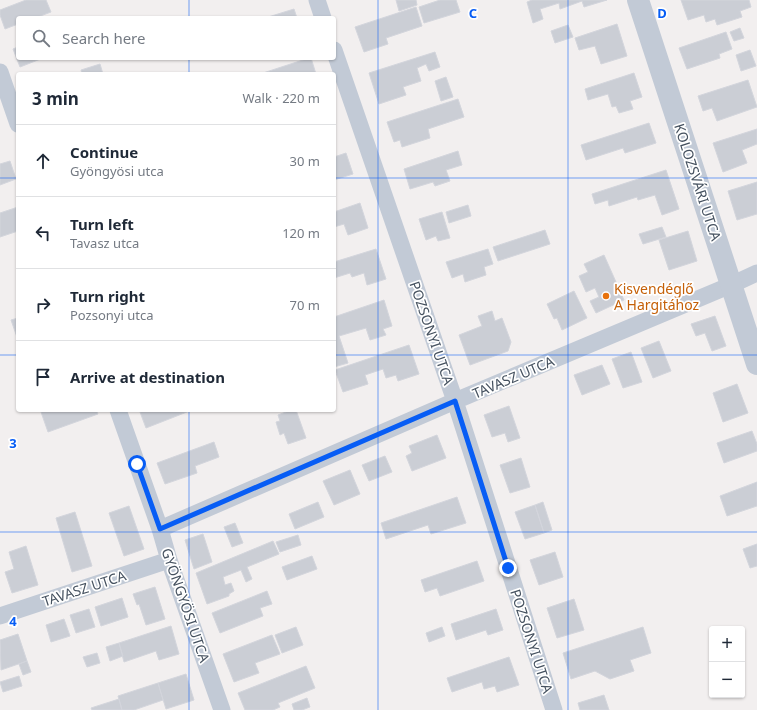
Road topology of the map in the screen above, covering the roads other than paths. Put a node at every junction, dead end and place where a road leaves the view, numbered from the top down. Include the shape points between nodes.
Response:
1 (317, 0) edge
2 (638, 0) edge
3 (322, 16) edge
4 (336, 56) edge
5 (0, 72) edge
6 (16, 118) edge
7 (757, 273) edge
8 (731, 285) junction
9 (757, 364) edge
10 (455, 401) junction
11 (119, 412) edge
12 (160, 529) junction
13 (169, 560) junction
14 (0, 616) edge
15 (222, 710) edge
16 (554, 710) edge

1 - 3 street
2 - 8 street, KOLOZSVÁRI UTCA
4 - 10 street, POZSONYI UTCA
5 - 6 street
7 - 8 street, TAVASZ UTCA
8 - 9 street, KOLOZSVÁRI UTCA
8 - 10 street, TAVASZ UTCA
10 - 12 street, TAVASZ UTCA
10 - 16 street, POZSONYI UTCA
11 - 12 street, GYÖNGYÖSI UTCA
12 - 13 street, GYÖNGYÖSI UTCA
13 - 14 street, TAVASZ UTCA
13 - 15 street, GYÖNGYÖSI UTCA

